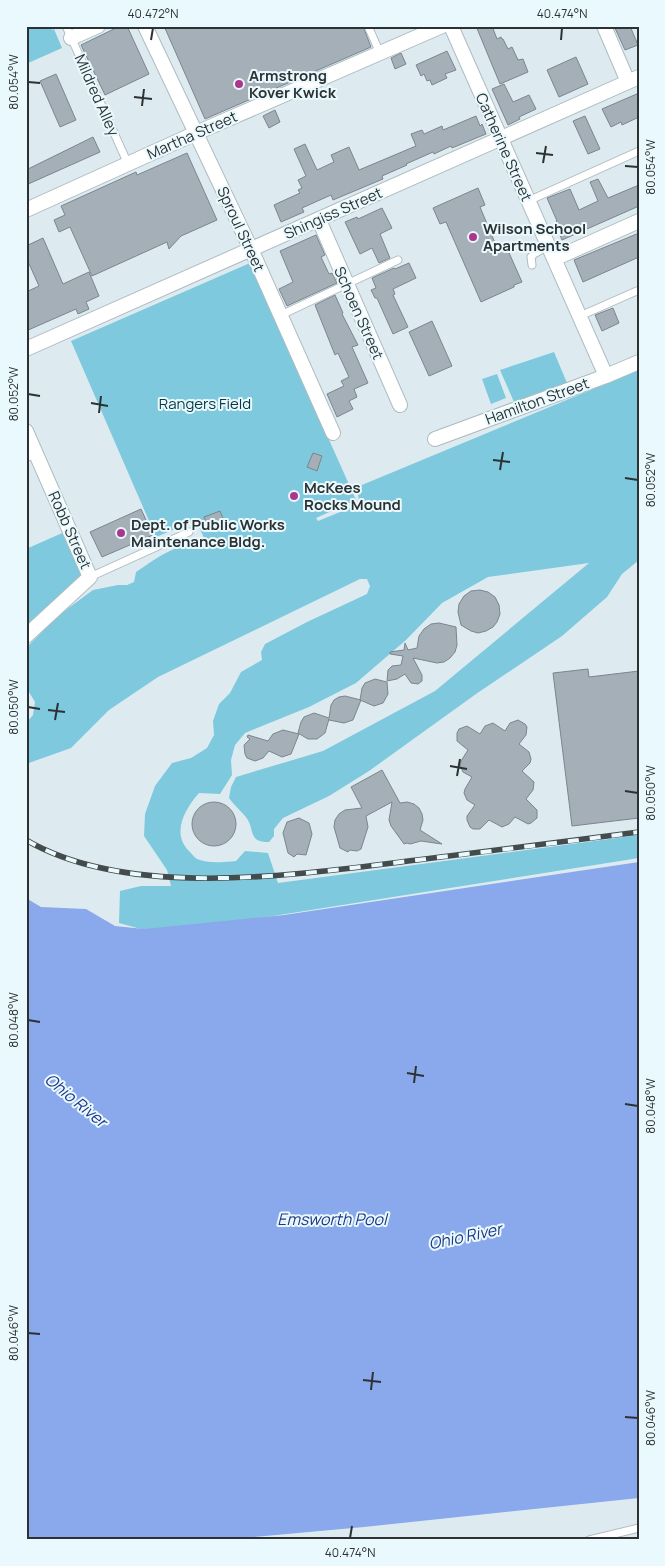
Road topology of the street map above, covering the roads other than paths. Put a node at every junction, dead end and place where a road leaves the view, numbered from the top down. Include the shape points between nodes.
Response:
1 (98, 26) edge
2 (145, 26) edge
3 (368, 26) edge
4 (442, 26) edge
5 (451, 26) edge
6 (604, 26) edge
7 (68, 32) edge
8 (380, 53) junction
9 (634, 80) edge
10 (196, 133) junction
11 (500, 138) junction
12 (639, 151) edge
13 (128, 164) junction
14 (528, 201) junction
15 (26, 210) edge
16 (319, 220) junction
17 (639, 221) edge
18 (251, 249) junction
19 (551, 253) junction
20 (398, 260) dead end
21 (532, 265) dead end
22 (346, 285) junction
23 (639, 290) edge
24 (280, 315) junction
25 (580, 316) junction
26 (26, 350) edge
27 (639, 362) edge
28 (606, 376) junction
29 (400, 405) dead end
30 (26, 431) edge
31 (333, 433) dead end
32 (435, 439) dead end
33 (31, 455) edge
34 (189, 532) dead end
35 (90, 577) junction
36 (26, 636) edge
37 (639, 1528) edge
38 (589, 1540) edge

1 - 7 street
2 - 10 street, Sproul Street
3 - 8 lane
4 - 8 street, Martha Street
5 - 11 street, Catherine Street
6 - 9 street
7 - 13 lane, Mildred Alley
8 - 10 street, Martha Street
9 - 11 street, Shingiss Street
10 - 13 street, Martha Street
10 - 18 street, Sproul Street
11 - 14 street, Catherine Street
11 - 16 street, Shingiss Street
12 - 14 lane
13 - 15 street, Martha Street
14 - 19 street, Catherine Street
16 - 18 street, Shingiss Street
16 - 22 street, Schoen Street
17 - 19 street
18 - 24 street, Sproul Street
18 - 26 street, Shingiss Street
19 - 21 lane via 534,254
19 - 25 street, Catherine Street
20 - 22 lane
22 - 24 lane
22 - 29 street, Schoen Street
23 - 25 lane
24 - 31 street, Sproul Street
25 - 28 street, Catherine Street
27 - 28 street, Hamilton Street
28 - 32 street, Hamilton Street
30 - 33 street, Robb Street
33 - 35 street, Robb Street
34 - 35 lane
35 - 36 street, Robb Street
37 - 38 lane

